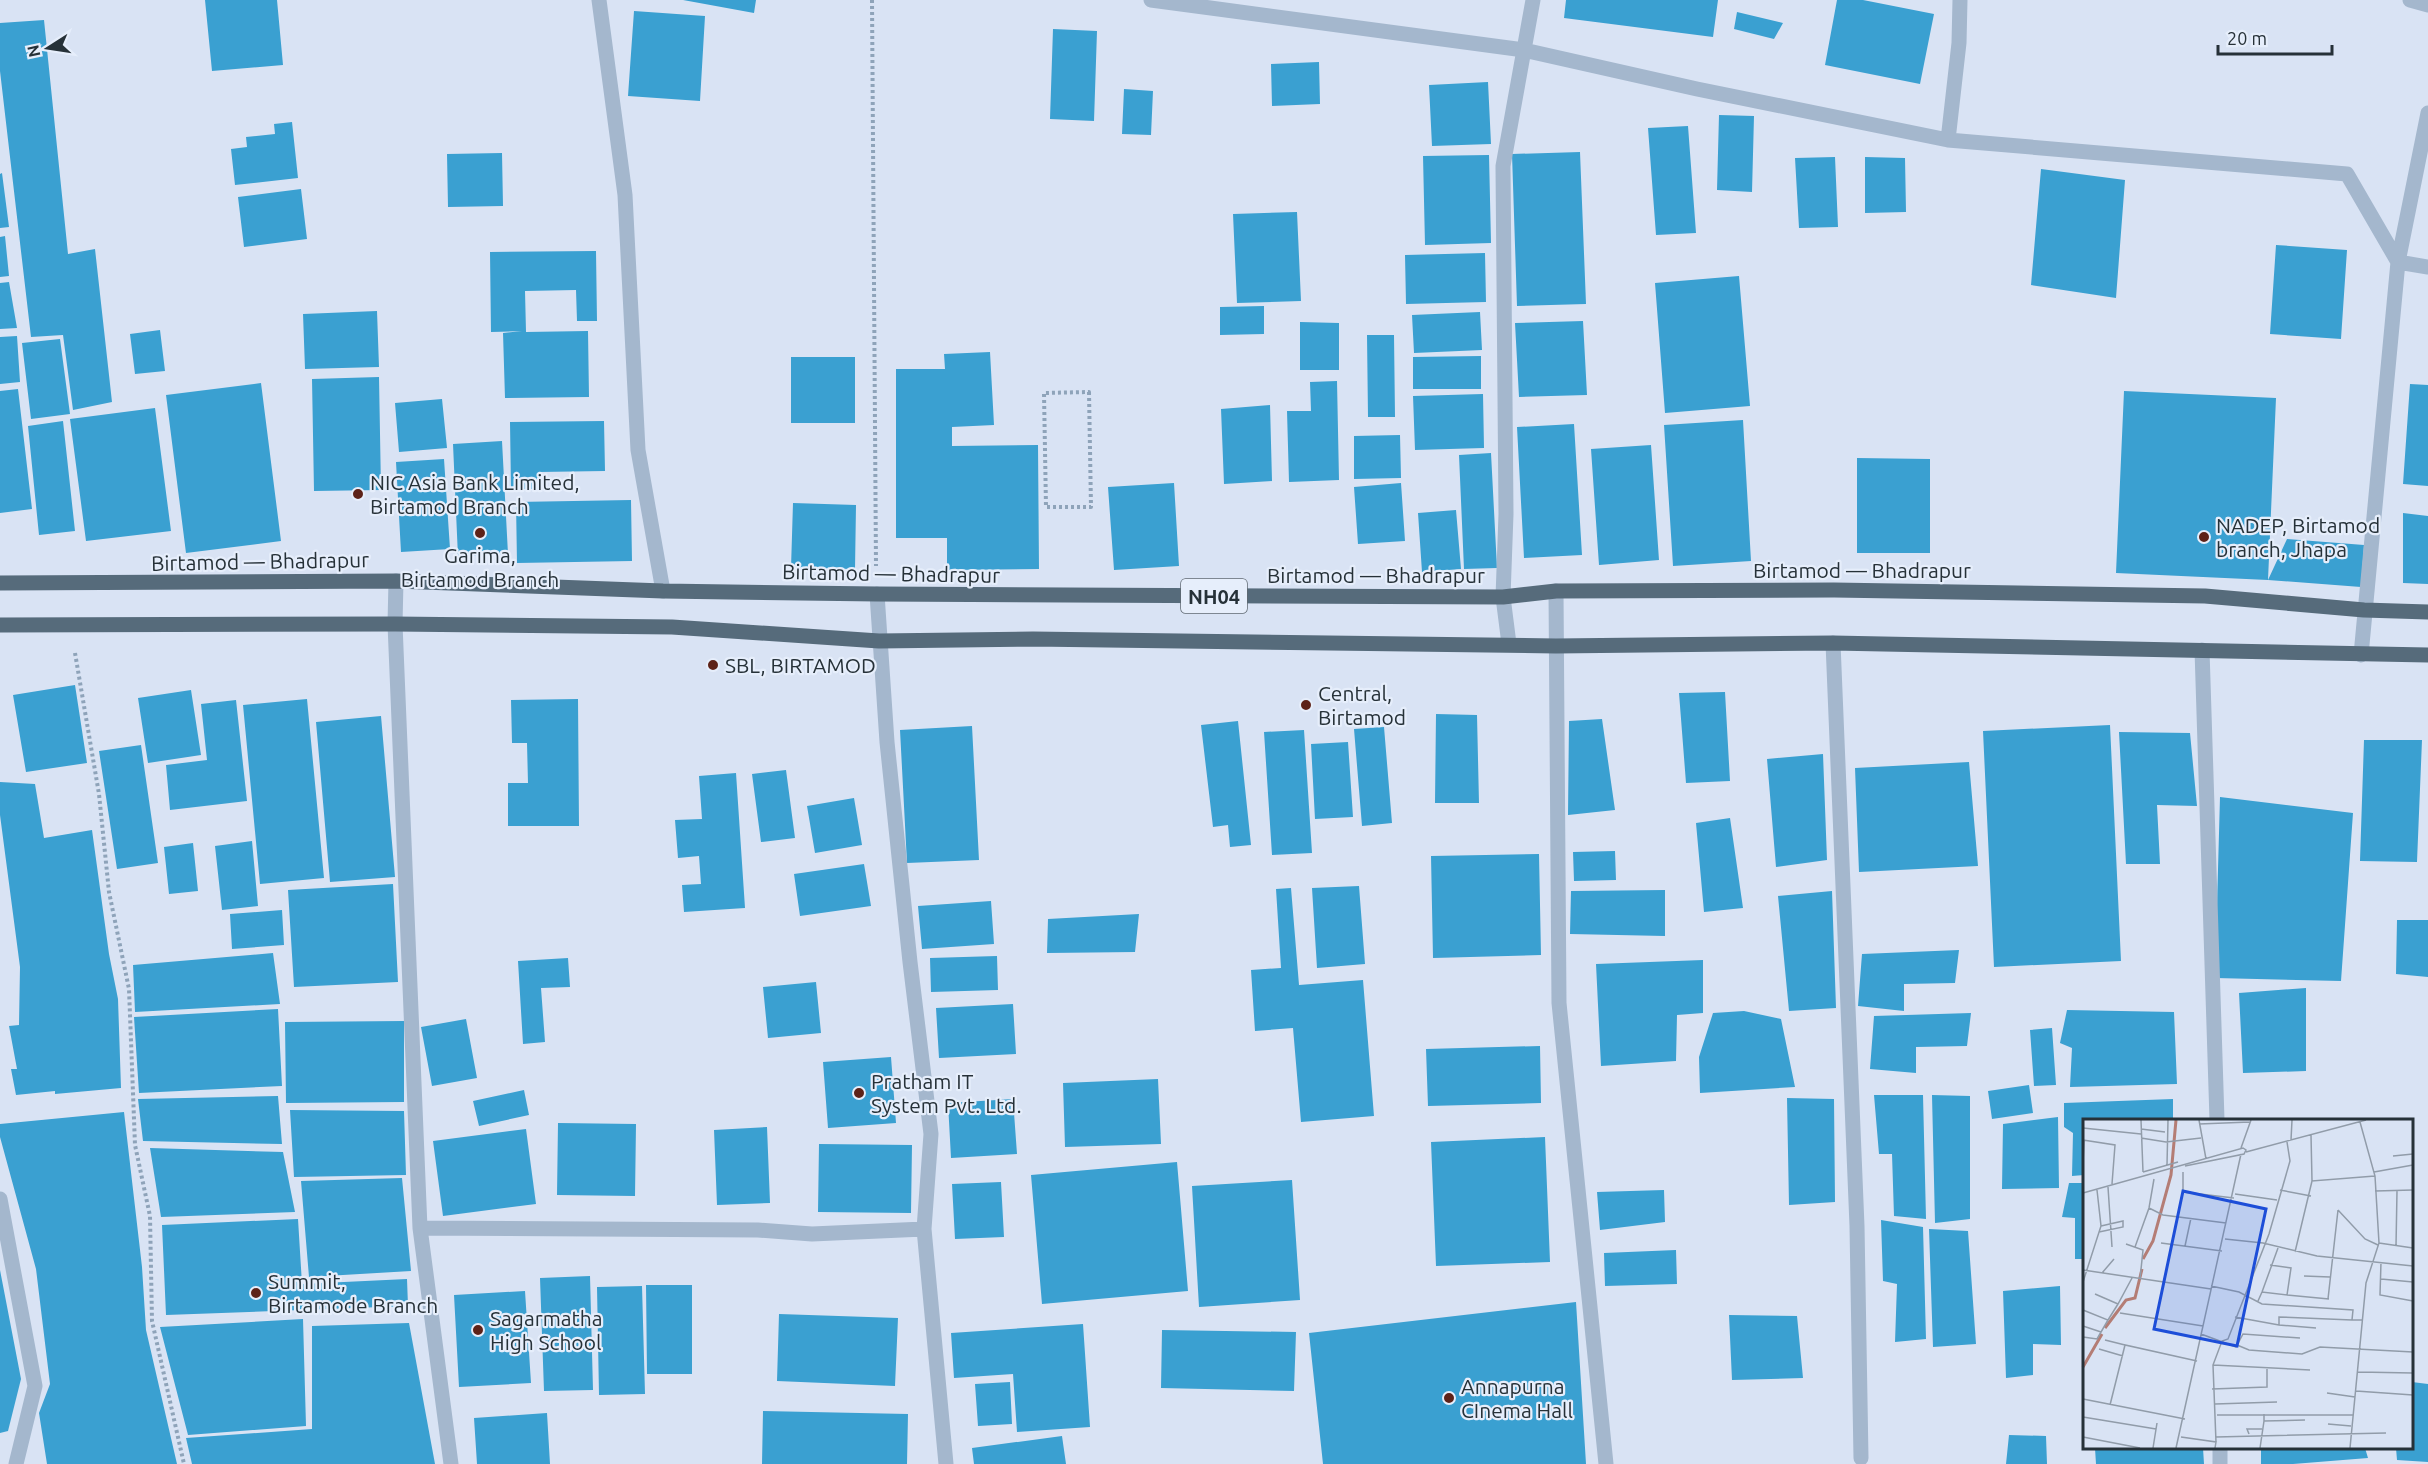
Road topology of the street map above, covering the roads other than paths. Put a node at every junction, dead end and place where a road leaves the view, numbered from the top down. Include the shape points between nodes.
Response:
1 (599, 0) edge
2 (1151, 0) edge
3 (1533, 0) edge
4 (1960, 0) edge
5 (1524, 50) junction
6 (2428, 113) edge
7 (1948, 140) junction
8 (2398, 262) junction
9 (2428, 267) edge
10 (396, 581) junction
11 (0, 583) edge
12 (663, 591) junction
13 (1556, 591) junction
14 (877, 594) junction
15 (1503, 597) junction
16 (2364, 610) junction
17 (2428, 612) edge
18 (395, 624) junction
19 (0, 625) edge
20 (879, 641) junction
21 (1833, 643) junction
22 (1509, 644) junction
23 (1556, 646) junction
24 (2202, 650) junction
25 (2361, 655) junction
26 (2428, 655) edge
27 (2217, 1119) edge
28 (0, 1199) edge
29 (420, 1228) junction
30 (924, 1229) junction
31 (1861, 1458) dead end
32 (16, 1464) edge
33 (451, 1464) edge
34 (946, 1464) edge
35 (1606, 1464) edge

1 - 12 street via 625,195 638,450
2 - 5 street
3 - 5 street
4 - 7 street
5 - 7 street
5 - 15 street via 1503,166
6 - 8 street
7 - 8 street via 2347,174
8 - 9 street
8 - 16 street
10 - 11 main road, Birtamod — Bhadrapur / NH04
10 - 12 main road, Birtamod — Bhadrapur / NH04
10 - 18 street
12 - 14 main road, Birtamod — Bhadrapur / NH04
13 - 15 main road, Birtamod — Bhadrapur / NH04
13 - 16 main road, Birtamod — Bhadrapur / NH04 via 1834,590 2205,596
13 - 23 street
14 - 15 main road, Birtamod — Bhadrapur / NH04
14 - 20 street
15 - 22 street
16 - 17 main road, Birtamod — Bhadrapur / NH04
16 - 25 street
18 - 19 main road, NH04
18 - 20 main road, NH04 via 672,627
18 - 29 street
20 - 22 main road, NH04
20 - 30 street via 931,1134
21 - 23 main road, NH04
21 - 24 main road, NH04
21 - 31 street via 1857,1226
22 - 23 main road, NH04
23 - 35 street via 1559,1003
24 - 25 main road, NH04
24 - 27 street
25 - 26 main road, NH04
28 - 32 street via 35,1386
29 - 30 street via 758,1230 812,1234
29 - 33 street
30 - 34 street

